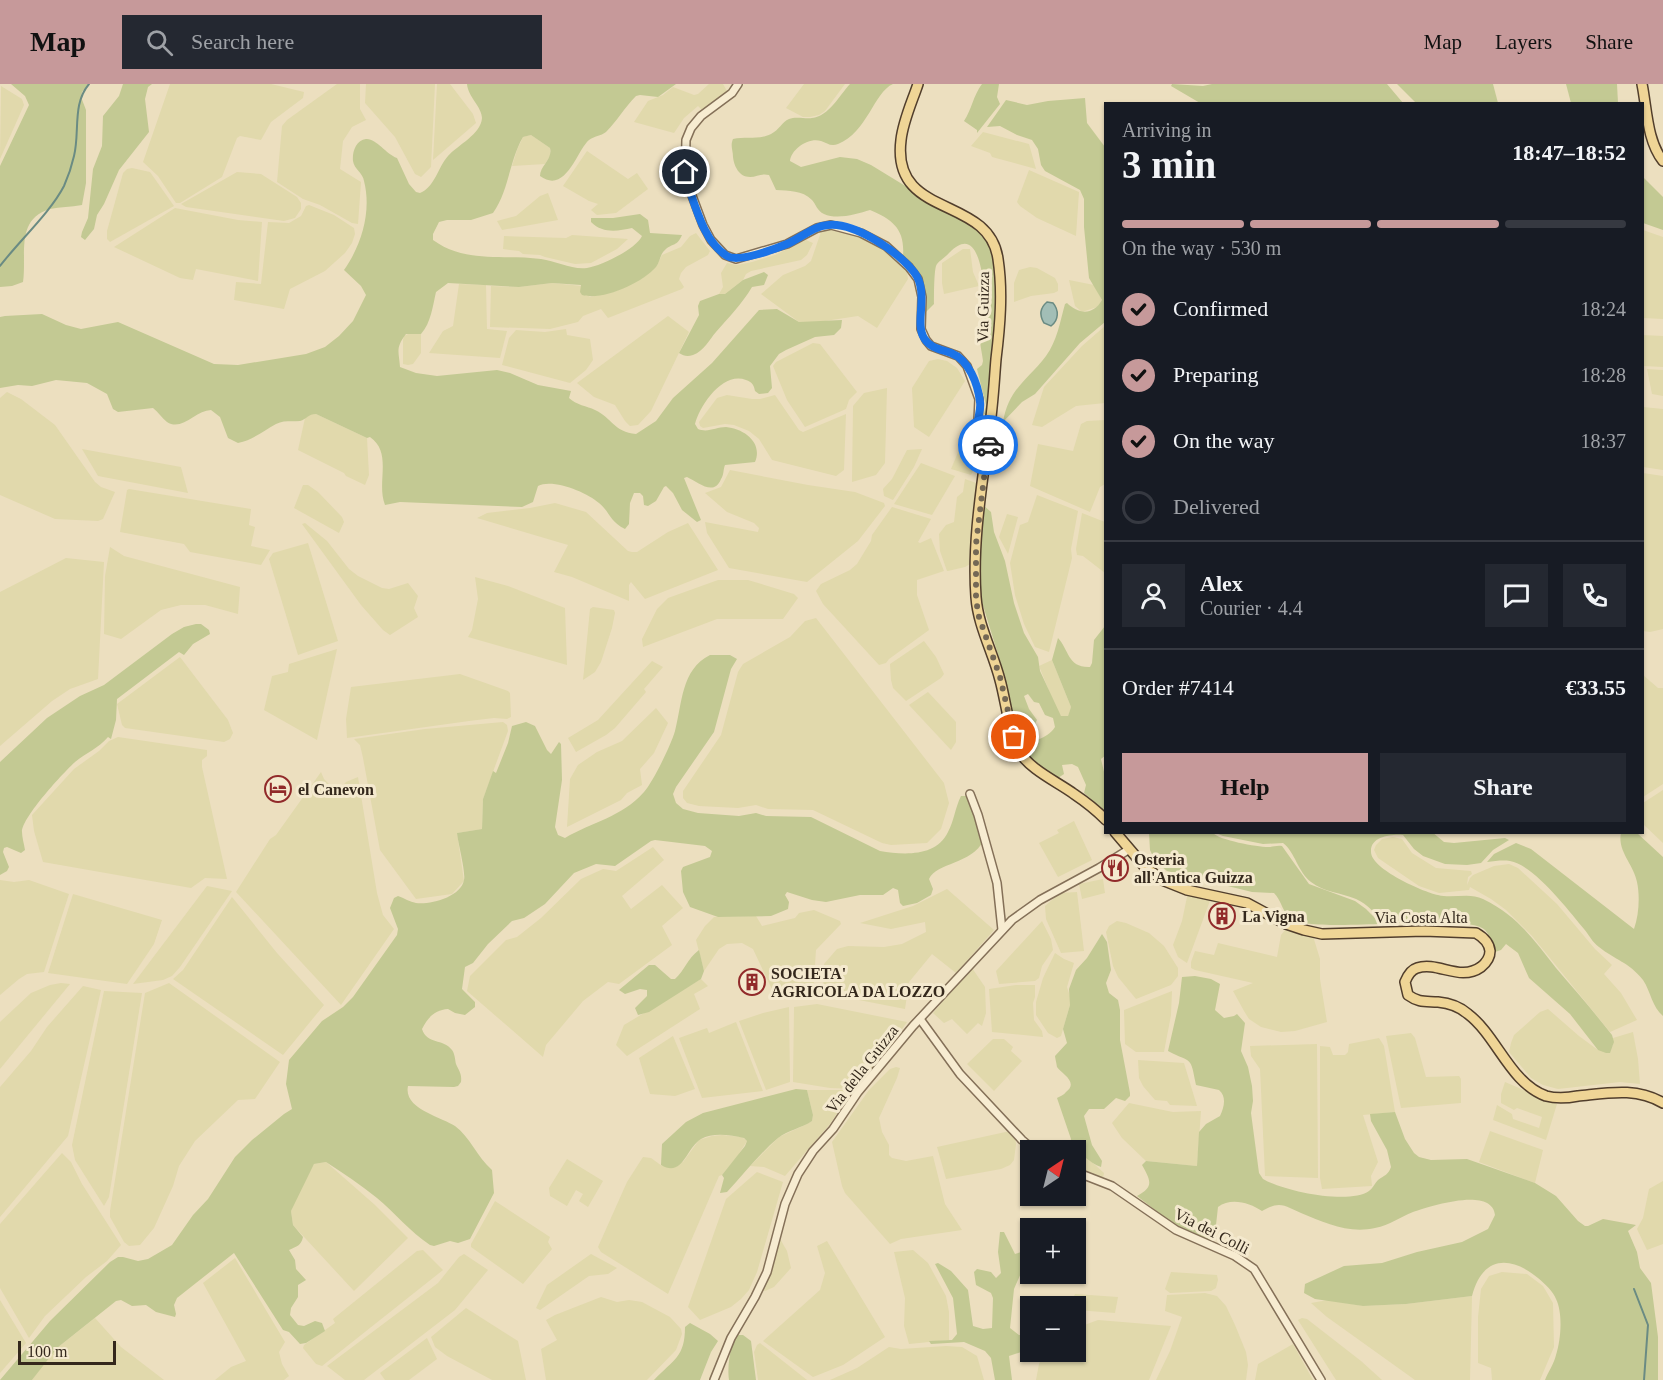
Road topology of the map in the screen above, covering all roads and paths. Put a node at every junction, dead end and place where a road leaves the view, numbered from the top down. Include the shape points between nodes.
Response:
1 (738, 84) edge
2 (918, 84) edge
3 (1642, 84) edge
4 (1663, 161) edge
5 (990, 427) junction
6 (970, 794) dead end
7 (1104, 818) edge
8 (1116, 834) edge
9 (1128, 850) junction
10 (1002, 930) junction
11 (920, 1019) junction
12 (1663, 1102) edge
13 (1022, 1140) edge
14 (1086, 1176) edge
15 (714, 1380) edge
16 (1321, 1380) edge

1 - 5 street via 701,116 686,140 685,177 711,240 725,255 736,259 787,244 831,225 861,233 886,246 918,279 922,335 931,346 958,356 967,366 980,399 978,420
2 - 5 main road, Via Guizza via 901,139 906,176 920,195 982,227 990,236 998,259 999,332
3 - 4 main road via 1653,142
5 - 7 main road, Via Guizza via 976,544 976,600 1017,750 1044,776
6 - 10 street via 997,883
8 - 9 main road
9 - 10 street, Via della Guizza via 1040,900
9 - 12 main road, Via Costa Alta via 1162,880 1187,890 1247,903 1304,930 1322,934 1476,933 1490,951 1484,964 1468,973 1429,967 1412,970 1405,982 1408,995 1467,1012 1525,1082 1546,1095 1565,1098 1631,1092
10 - 11 street, Via della Guizza
11 - 13 street via 960,1074
11 - 15 street, Via della Guizza via 858,1092 798,1174 785,1204 764,1278 731,1338
14 - 16 street, Via dei Colli via 1113,1186 1176,1230 1235,1256 1254,1269

